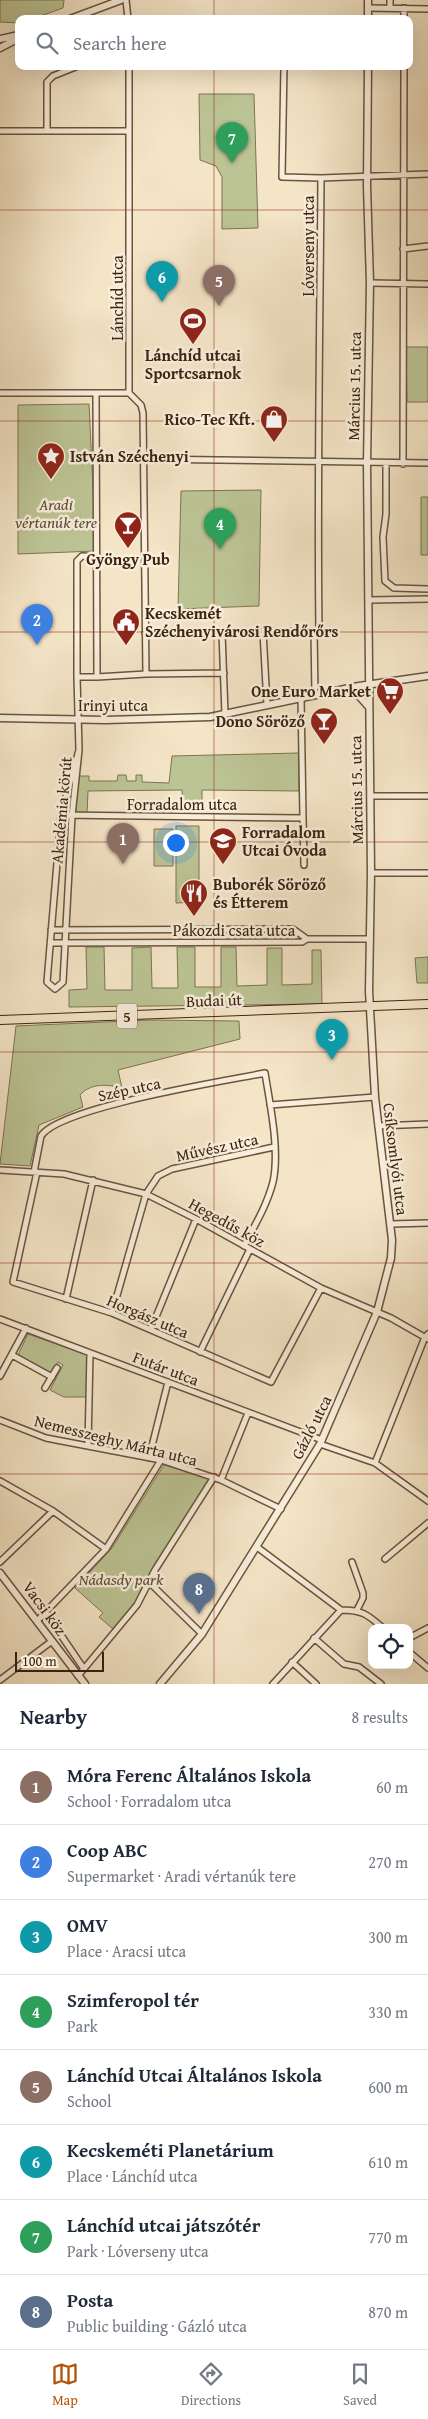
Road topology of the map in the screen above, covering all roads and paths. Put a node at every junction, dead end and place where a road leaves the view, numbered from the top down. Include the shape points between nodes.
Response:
1 (121, 0) edge
2 (126, 0) edge
3 (368, 0) edge
4 (390, 0) edge
5 (368, 8) junction
6 (390, 8) junction
7 (404, 8) junction
8 (428, 9) edge
9 (81, 15) edge
10 (128, 15) edge
11 (368, 15) edge
12 (404, 15) edge
13 (15, 37) edge
14 (0, 39) edge
15 (15, 39) edge
16 (0, 48) edge
17 (68, 70) edge
18 (129, 70) edge
19 (284, 70) edge
20 (368, 70) edge
21 (404, 70) edge
22 (47, 130) junction
23 (0, 131) edge
24 (129, 131) junction
25 (403, 174) junction
26 (428, 174) edge
27 (367, 177) junction
28 (321, 178) junction
29 (428, 246) edge
30 (403, 249) junction
31 (370, 283) junction
32 (402, 284) junction
33 (428, 284) edge
34 (0, 393) edge
35 (96, 393) junction
36 (129, 393) junction
37 (143, 459) junction
38 (318, 463) junction
39 (367, 463) junction
40 (428, 463) edge
41 (386, 464) junction
42 (403, 464) junction
43 (98, 557) junction
44 (428, 589) edge
45 (369, 600) junction
46 (428, 600) edge
47 (314, 631) junction
48 (263, 632) junction
49 (145, 633) junction
50 (222, 633) junction
51 (224, 673) junction
52 (146, 674) junction
53 (428, 676) edge
54 (77, 677) junction
55 (98, 677) junction
56 (369, 685) junction
57 (343, 690) junction
58 (315, 695) junction
59 (301, 698) junction
60 (267, 704) junction
61 (368, 706) junction
62 (225, 714) junction
63 (0, 718) edge
64 (78, 719) junction
65 (80, 750) junction
66 (370, 796) junction
67 (428, 796) edge
68 (61, 815) junction
69 (72, 816) junction
70 (303, 818) junction
71 (304, 865) dead end
72 (428, 873) edge
73 (370, 874) junction
74 (51, 930) junction
75 (66, 930) junction
76 (307, 940) junction
77 (370, 940) junction
78 (50, 943) junction
79 (65, 944) junction
80 (428, 1004) edge
81 (370, 1008) junction
82 (0, 1020) edge
83 (375, 1097) junction
84 (270, 1105) junction
85 (428, 1124) edge
86 (378, 1126) junction
87 (274, 1147) junction
88 (0, 1170) edge
89 (35, 1172) junction
90 (93, 1180) junction
91 (146, 1194) junction
92 (196, 1219) junction
93 (428, 1223) edge
94 (391, 1224) junction
95 (244, 1246) junction
96 (250, 1249) junction
97 (13, 1282) joint
98 (321, 1288) junction
99 (66, 1299) junction
100 (377, 1312) junction
101 (112, 1313) junction
102 (0, 1319) edge
103 (26, 1328) junction
104 (151, 1329) junction
105 (427, 1336) edge
106 (200, 1352) junction
107 (90, 1353) junction
108 (12, 1355) junction
109 (57, 1368) dead end
110 (0, 1376) edge
111 (52, 1377) junction
112 (168, 1382) junction
113 (46, 1388) dead end
114 (248, 1413) junction
115 (0, 1420) edge
116 (321, 1442) junction
117 (88, 1446) junction
118 (149, 1458) junction
119 (161, 1460) junction
120 (375, 1463) junction
121 (214, 1477) junction
122 (0, 1480) edge
123 (221, 1480) junction
124 (428, 1501) edge
125 (281, 1509) junction
126 (54, 1511) junction
127 (428, 1523) edge
128 (257, 1547) junction
129 (106, 1549) junction
130 (385, 1559) dead end
131 (0, 1562) edge
132 (352, 1562) dead end
133 (1, 1574) edge
134 (150, 1583) junction
135 (341, 1610) junction
136 (357, 1610) junction
137 (46, 1614) junction
138 (37, 1620) junction
139 (379, 1624) edge
140 (428, 1628) edge
141 (202, 1634) junction
142 (413, 1636) edge
143 (314, 1638) junction
144 (52, 1641) junction
145 (413, 1655) edge
146 (292, 1662) junction
147 (428, 1668) edge
148 (84, 1669) junction
149 (78, 1676) junction
150 (0, 1680) edge
151 (85, 1684) edge
152 (160, 1684) edge
153 (273, 1684) edge
154 (316, 1684) edge
155 (381, 1684) edge

1 - 9 street
2 - 10 street
3 - 5 street
4 - 6 street
5 - 6 street
5 - 11 street
6 - 7 street
7 - 8 street
7 - 12 street
13 - 14 street
15 - 16 street
17 - 22 street via 47,82
18 - 24 street, Lánchíd utca
19 - 28 street, Lóverseny utca via 282,177
20 - 27 street, Március 15. utca
21 - 25 street
22 - 23 street
22 - 24 street
24 - 36 street, Lánchíd utca
25 - 26 street
25 - 27 street
25 - 30 street
27 - 28 street
27 - 31 street, Március 15. utca
28 - 38 street, Lóverseny utca
29 - 30 street
30 - 32 street
31 - 32 street
31 - 39 street, Március 15. utca
32 - 33 street
32 - 42 street
34 - 35 street
35 - 36 street
35 - 43 street
36 - 37 street via 141,405 144,414
37 - 38 street
37 - 49 street
38 - 39 street
38 - 47 street, Lóverseny utca via 319,631
39 - 41 street
39 - 45 street, Március 15. utca
40 - 42 street
41 - 42 street
41 - 44 street via 385,581 390,587 399,589
43 - 54 street via 82,556 77,561
43 - 55 street
45 - 46 street
45 - 56 street, Március 15. utca
47 - 48 street
47 - 58 street
48 - 50 street
48 - 60 street
49 - 50 street
49 - 52 street
50 - 51 street
51 - 52 street, Irinyi utca
51 - 62 street
52 - 55 street, Irinyi utca
53 - 56 street, Irinyi utca
54 - 55 street
54 - 64 street
56 - 57 street, Irinyi utca
56 - 61 street, Március 15. utca
57 - 58 street, Irinyi utca
57 - 61 street via 359,696
58 - 59 street, Irinyi utca
59 - 60 street, Irinyi utca
59 - 70 street
60 - 62 street, Irinyi utca
61 - 66 street, Március 15. utca
62 - 64 street, Irinyi utca via 171,719
63 - 64 street, Irinyi utca
64 - 65 street
65 - 68 street, Akadémia körút
65 - 69 street, Akadémia körút
66 - 67 street
66 - 73 street, Március 15. utca
68 - 69 street, Forradalom utca
68 - 74 street, Akadémia körút
69 - 70 street, Forradalom utca
69 - 75 street, Akadémia körút
70 - 71 street
72 - 73 street
73 - 77 street, Március 15. utca
74 - 75 street, Pákozdi csata utca
74 - 78 street, Akadémia körút
75 - 76 street, Pákozdi csata utca via 294,929
75 - 79 street, Akadémia körút
76 - 77 street
76 - 79 street, Pákozdi csata utca
77 - 81 street, Március 15. utca
78 - 79 street, Pákozdi csata utca
78 - 79 street, Akadémia körút via 47,982 55,989 63,982
80 - 81 main road, Budai út / 5
81 - 82 main road, Budai út / 5
81 - 83 street, Csíksomlyói utca
83 - 84 street
83 - 86 street, Csíksomlyói utca
84 - 87 street
84 - 89 street, Szép utca via 265,1073 99,1108 56,1124 41,1136
85 - 86 street
86 - 94 street, Csíksomlyói utca
87 - 91 street, Művész utca via 172,1169 158,1176
87 - 95 street via 275,1172 270,1192
88 - 89 street, Hegedűs köz
89 - 90 street, Hegedűs köz
89 - 97 street, Szép utca
90 - 91 street, Hegedűs köz
90 - 99 street
91 - 92 street, Hegedűs köz
91 - 101 street
92 - 95 street, Hegedűs köz
92 - 104 street
93 - 94 street
94 - 100 street, Csíksomlyói utca via 391,1258
95 - 96 street, Hegedűs köz
96 - 98 street, Hegedűs köz
96 - 106 street
97 - 99 street, Horgász utca
98 - 100 street, Hegedűs köz
98 - 106 street, Horgász utca via 271,1382
99 - 101 street, Horgász utca
100 - 105 street, Hegedűs köz
100 - 116 street, Gázló utca
101 - 104 street, Horgász utca
102 - 103 street, Futár utca
103 - 107 street, Futár utca
103 - 108 street
104 - 106 street, Horgász utca
105 - 120 street
107 - 112 street, Futár utca
107 - 117 street
108 - 110 street
108 - 111 street
109 - 111 street
111 - 113 street
112 - 114 street, Futár utca
112 - 118 street
114 - 116 street, Futár utca
114 - 123 street
115 - 117 street, Nemesszeghy Márta utca via 46,1438
116 - 120 street, Futár utca
116 - 125 street, Gázló utca
117 - 118 street, Nemesszeghy Márta utca
118 - 119 street, Nemesszeghy Márta utca
119 - 121 street, Nemesszeghy Márta utca
119 - 129 street
120 - 124 street, Futár utca
121 - 123 street, Nemesszeghy Márta utca
121 - 134 street
122 - 126 street
123 - 125 street, Nemesszeghy Márta utca
125 - 128 street, Gázló utca
126 - 129 street
126 - 131 street
127 - 130 street
128 - 135 street
128 - 141 street, Gázló utca
129 - 137 street
132 - 136 street via 364,1598
133 - 138 street, Vacsi köz
134 - 141 street
134 - 148 street via 137,1605
135 - 136 street
135 - 143 street
136 - 139 street via 368,1614
137 - 138 street
137 - 148 street
138 - 144 street, Vacsi köz
140 - 142 street
141 - 152 street, Gázló utca
143 - 146 street
143 - 155 street via 344,1664 359,1667
144 - 149 street, Vacsi köz
144 - 150 street
145 - 147 street
146 - 153 street
146 - 154 street
148 - 149 street
149 - 151 street, Vacsi köz

